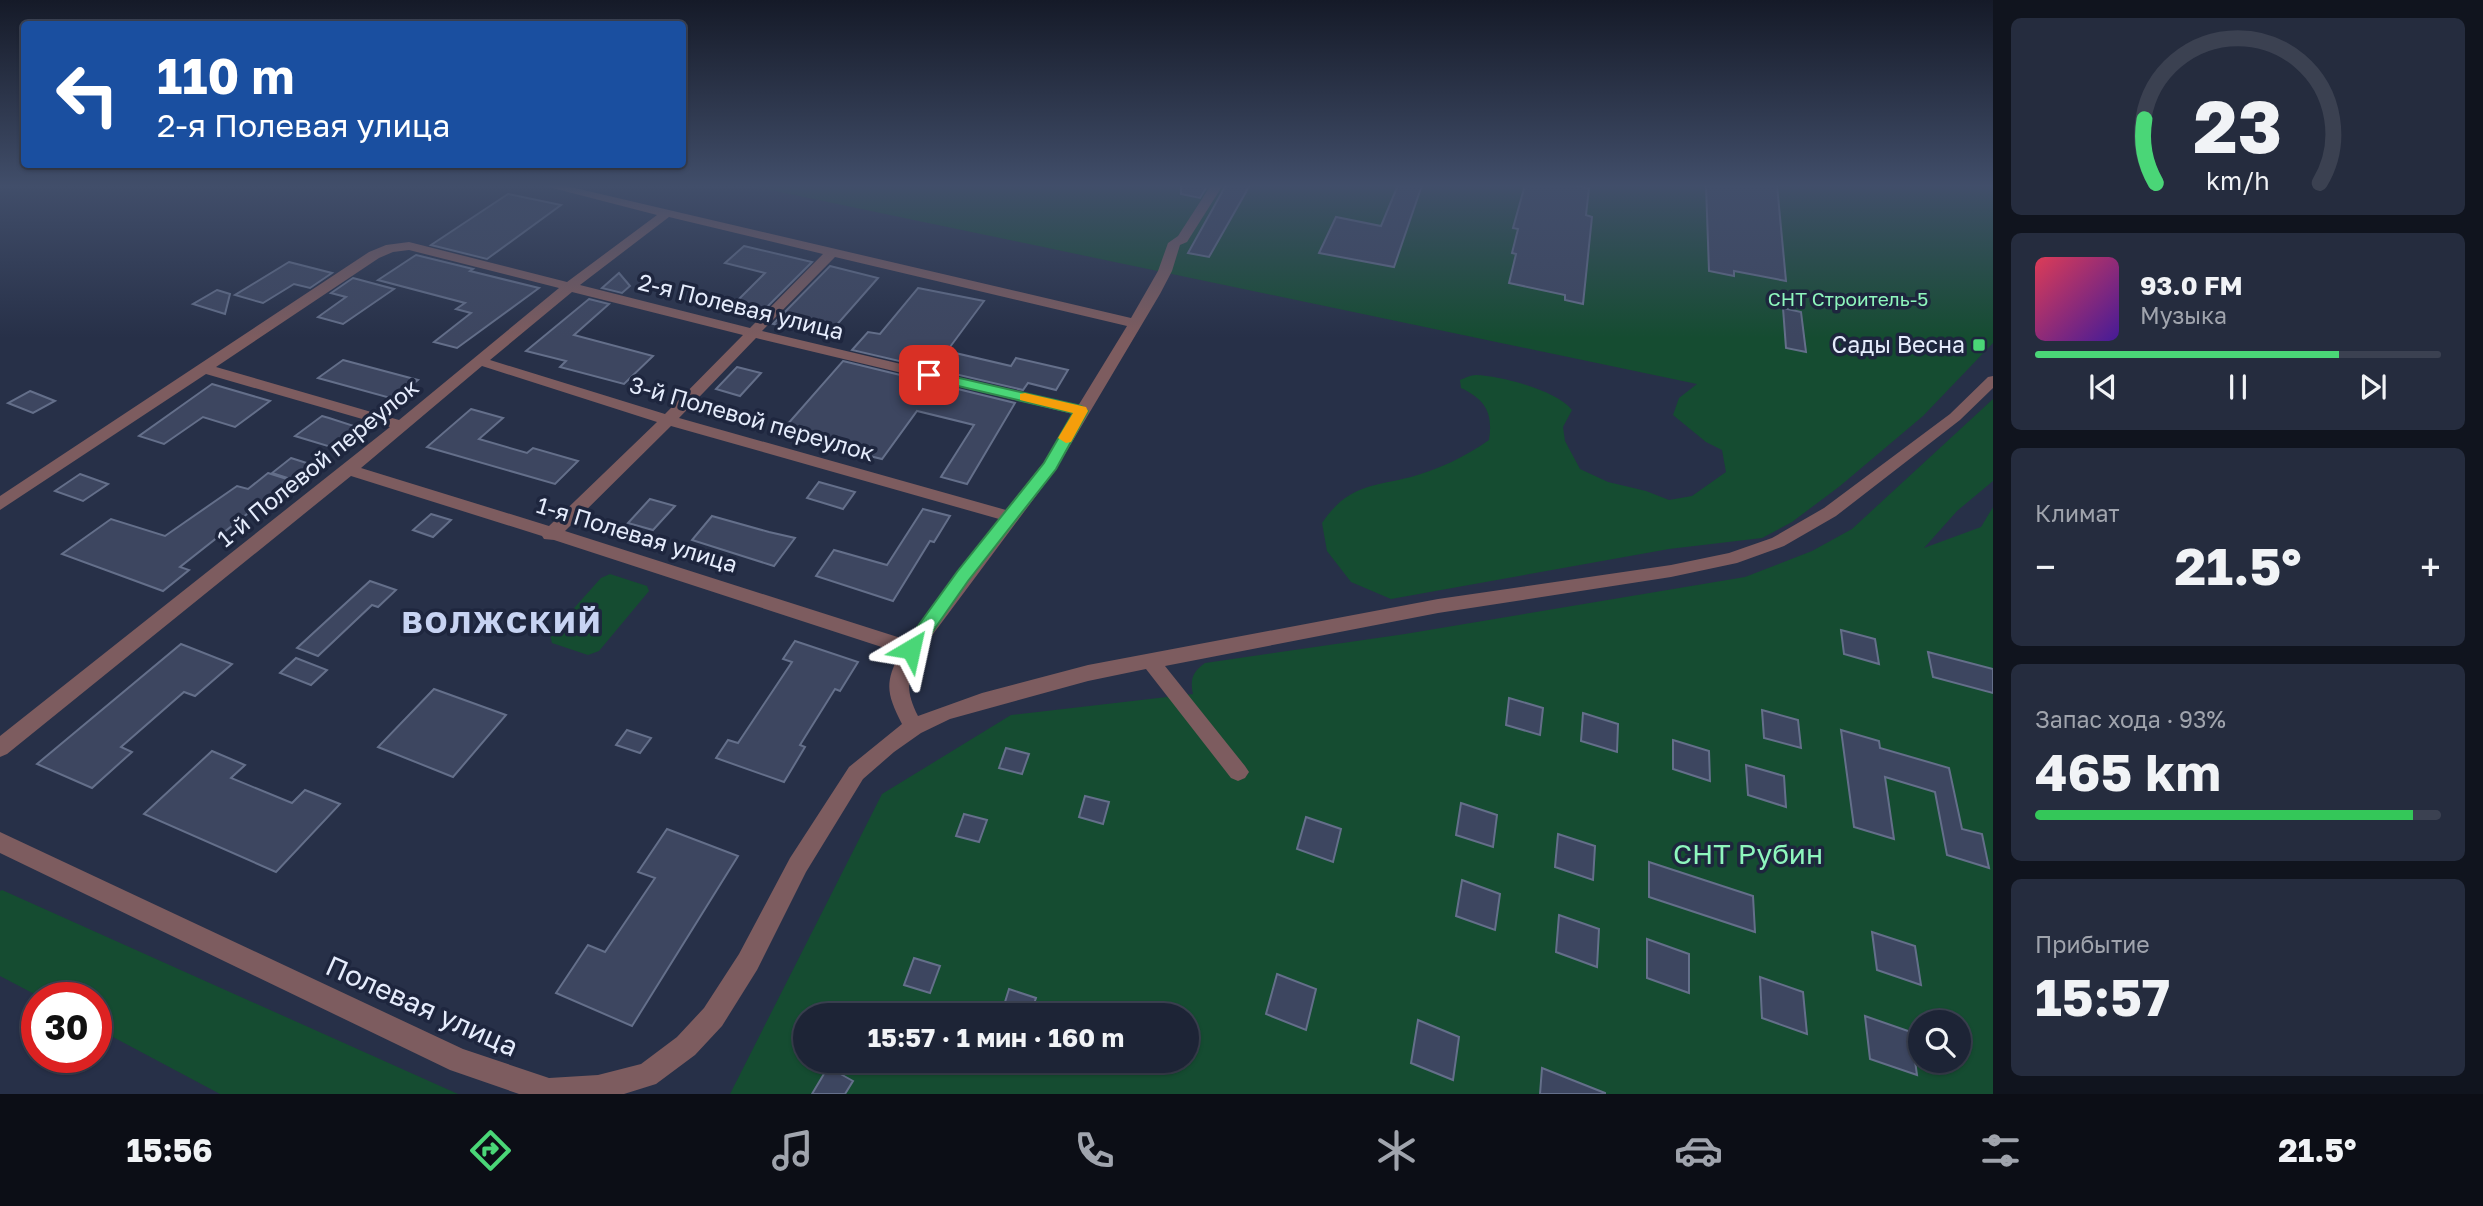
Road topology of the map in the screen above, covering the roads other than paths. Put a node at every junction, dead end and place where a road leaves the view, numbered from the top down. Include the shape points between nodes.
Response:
1 (637, 236) edge
2 (766, 236) edge
3 (1185, 236) edge
4 (833, 251) junction
5 (568, 288) junction
6 (1134, 323) junction
7 (751, 333) junction
8 (480, 361) junction
9 (203, 368) junction
10 (1993, 380) edge
11 (1081, 411) junction
12 (668, 420) junction
13 (400, 425) junction
14 (348, 470) junction
15 (0, 504) edge
16 (1011, 517) junction
17 (550, 534) junction
18 (911, 649) junction
19 (1151, 662) junction
20 (914, 727) junction
21 (0, 748) edge
22 (1238, 772) dead end
23 (0, 842) edge

1 - 5 street, 1-й Полевой переулок
2 - 4 street
3 - 6 street via 1174,243 1165,271
4 - 6 street
4 - 7 street
5 - 7 street, 2-я Полевая улица
5 - 8 street, 1-й Полевой переулок
5 - 9 street, 2-я Полевая улица via 409,246 391,248
6 - 11 street
7 - 11 street, 2-я Полевая улица
7 - 12 street
8 - 12 street, 3-й Полевой переулок
8 - 13 street, 1-й Полевой переулок
9 - 13 street
9 - 15 street
10 - 19 street, Полевая улица via 1955,418 1830,512 1778,542 1731,559 1438,606
11 - 16 street via 1050,466
12 - 16 street, 3-й Полевой переулок
12 - 17 street
13 - 14 street, 1-й Полевой переулок
14 - 17 street, 1-я Полевая улица
14 - 21 street, 1-й Полевой переулок
16 - 18 street
17 - 18 street, 1-я Полевая улица
18 - 20 street via 900,674 899,698
19 - 20 street, Полевая улица via 982,701
19 - 22 street
20 - 23 street, Полевая улица via 856,773 713,1017 686,1046 647,1075 598,1088 549,1091 459,1061

